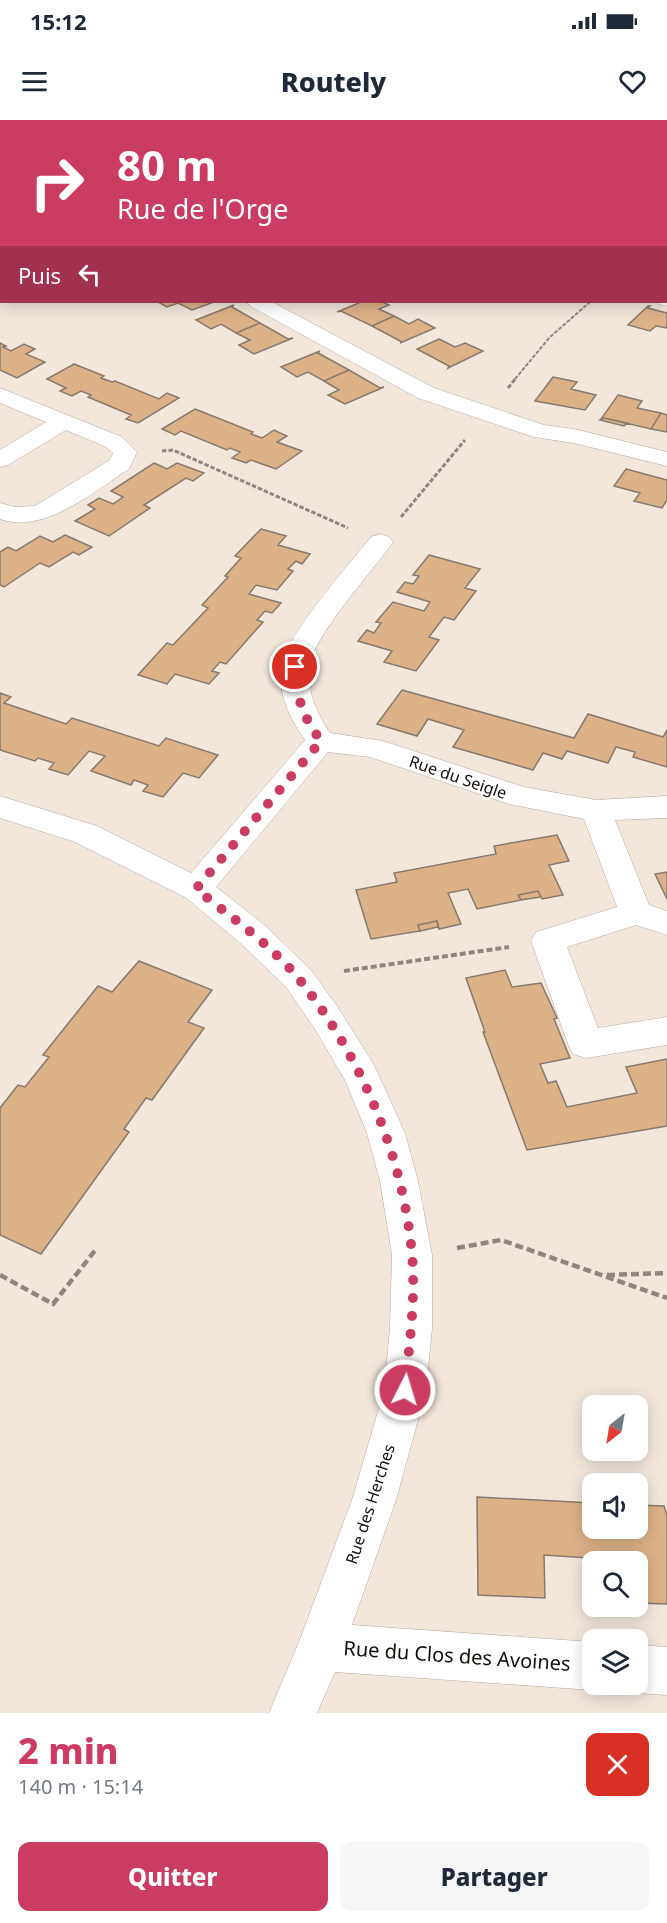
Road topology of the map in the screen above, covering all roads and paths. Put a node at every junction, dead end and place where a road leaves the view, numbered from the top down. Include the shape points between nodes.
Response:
1 (259, 303) edge
2 (0, 395) edge
3 (65, 421) junction
4 (125, 452) junction
5 (667, 459) edge
6 (0, 460) edge
7 (0, 510) edge
8 (380, 542) joint
9 (321, 741) junction
10 (0, 807) edge
11 (667, 807) edge
12 (596, 811) junction
13 (196, 889) junction
14 (652, 918) edge
15 (548, 941) junction
16 (298, 978) junction
17 (667, 1031) edge
18 (97, 1248) dead end
19 (412, 1255) junction
20 (667, 1273) edge
21 (0, 1275) edge
22 (603, 1275) junction
23 (667, 1298) edge
24 (321, 1647) junction
25 (582, 1665) edge
26 (648, 1670) edge
27 (667, 1671) edge
28 (293, 1713) edge

1 - 5 street via 426,393 542,432
2 - 3 street
3 - 4 street via 114,442
3 - 6 street
4 - 7 street via 121,465 41,513 12,514
4 - 8 path via 173,450
8 - 9 street via 305,640 295,667 296,693 306,720
9 - 12 street, Rue du Seigle via 373,748 520,797
9 - 13 street
10 - 13 street, Rue des Herches via 86,834
11 - 12 street, Rue du Seigle
12 - 14 street
13 - 16 street, Rue des Herches via 250,932
14 - 15 street
15 - 16 path
15 - 17 street via 586,1044
16 - 19 street, Rue des Herches via 361,1075 386,1133
18 - 21 path via 53,1304
19 - 22 path via 501,1240
19 - 24 street, Rue des Herches via 405,1390 374,1500
20 - 22 path
22 - 23 path
24 - 25 street, Rue du Clos des Avoines
24 - 28 street, Rue des Herches
26 - 27 street

